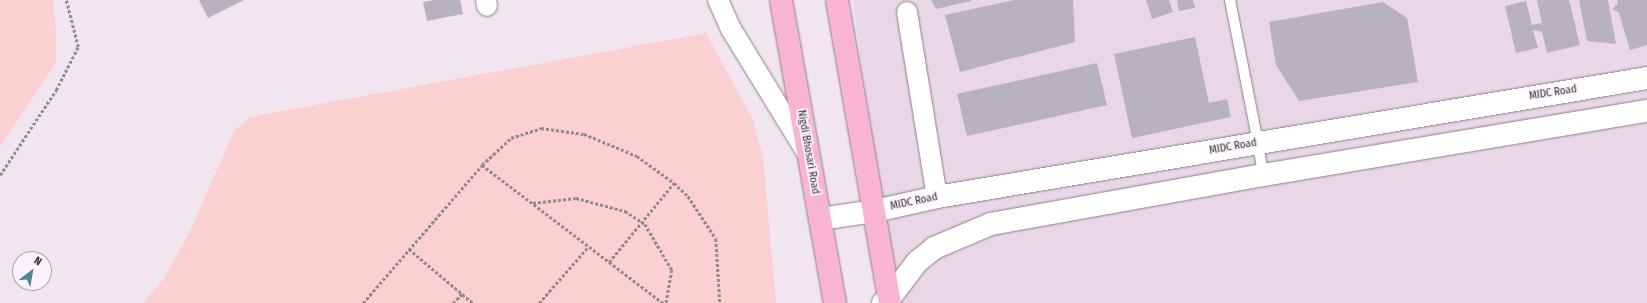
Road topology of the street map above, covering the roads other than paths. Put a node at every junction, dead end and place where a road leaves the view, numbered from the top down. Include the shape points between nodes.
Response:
1 (718, 0) edge
2 (781, 0) edge
3 (837, 0) edge
4 (1230, 0) edge
5 (907, 12) dead end
6 (1647, 78) edge
7 (1647, 111) edge
8 (1258, 143) junction
9 (808, 154) junction
10 (1263, 175) junction
11 (937, 197) junction
12 (875, 211) junction
13 (820, 219) junction
14 (887, 302) edge
15 (834, 303) edge

1 - 9 street via 731,28
2 - 9 main road, Nigdi Bhosari Road
3 - 12 main road
4 - 8 lane
5 - 11 street
6 - 8 main road, MIDC Road
7 - 10 main road
8 - 10 lane
8 - 11 main road, MIDC Road
9 - 13 main road, Nigdi Bhosari Road
10 - 14 main road via 991,224 934,248 917,262
11 - 12 main road, MIDC Road
12 - 13 main road, MIDC Road
12 - 14 main road
13 - 15 main road, Nigdi Bhosari Road

